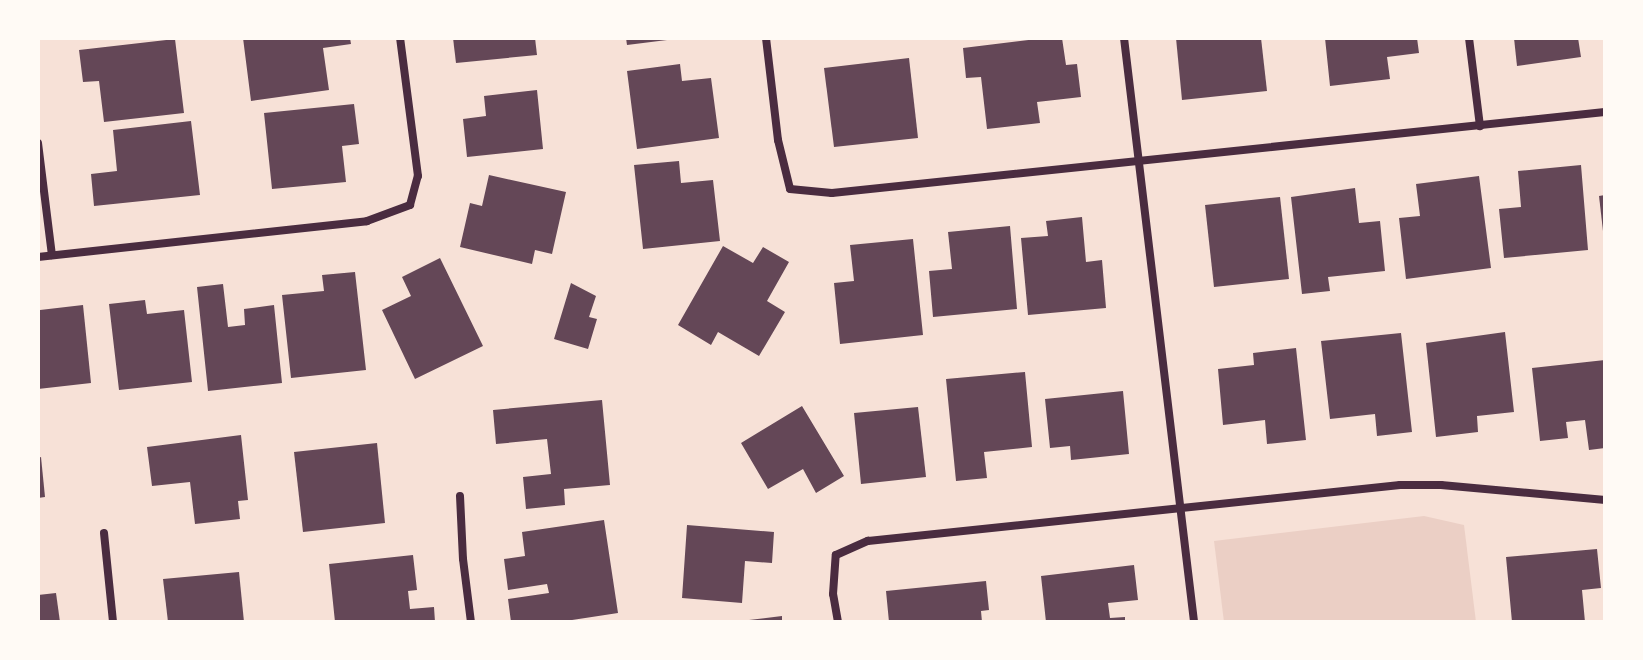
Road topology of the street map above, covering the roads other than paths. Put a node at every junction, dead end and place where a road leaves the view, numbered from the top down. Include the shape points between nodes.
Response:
1 (400, 38) edge
2 (766, 38) edge
3 (1124, 38) edge
4 (1469, 38) edge
5 (1605, 112) edge
6 (1480, 126) junction
7 (38, 143) edge
8 (1139, 159) junction
9 (52, 255) junction
10 (38, 257) edge
11 (460, 496) dead end
12 (1605, 500) edge
13 (1179, 507) junction
14 (104, 533) dead end
15 (113, 622) edge
16 (471, 622) edge
17 (838, 622) edge
18 (1194, 622) edge

1 - 9 street via 418,176 410,205 367,221
2 - 8 street via 778,140 790,189 832,193
3 - 8 street
4 - 6 street
5 - 6 street
6 - 8 street
7 - 9 street
8 - 13 street
9 - 10 street
11 - 16 street
12 - 13 street via 1400,485
13 - 17 street via 868,541 836,555 833,594
13 - 18 street
14 - 15 street

